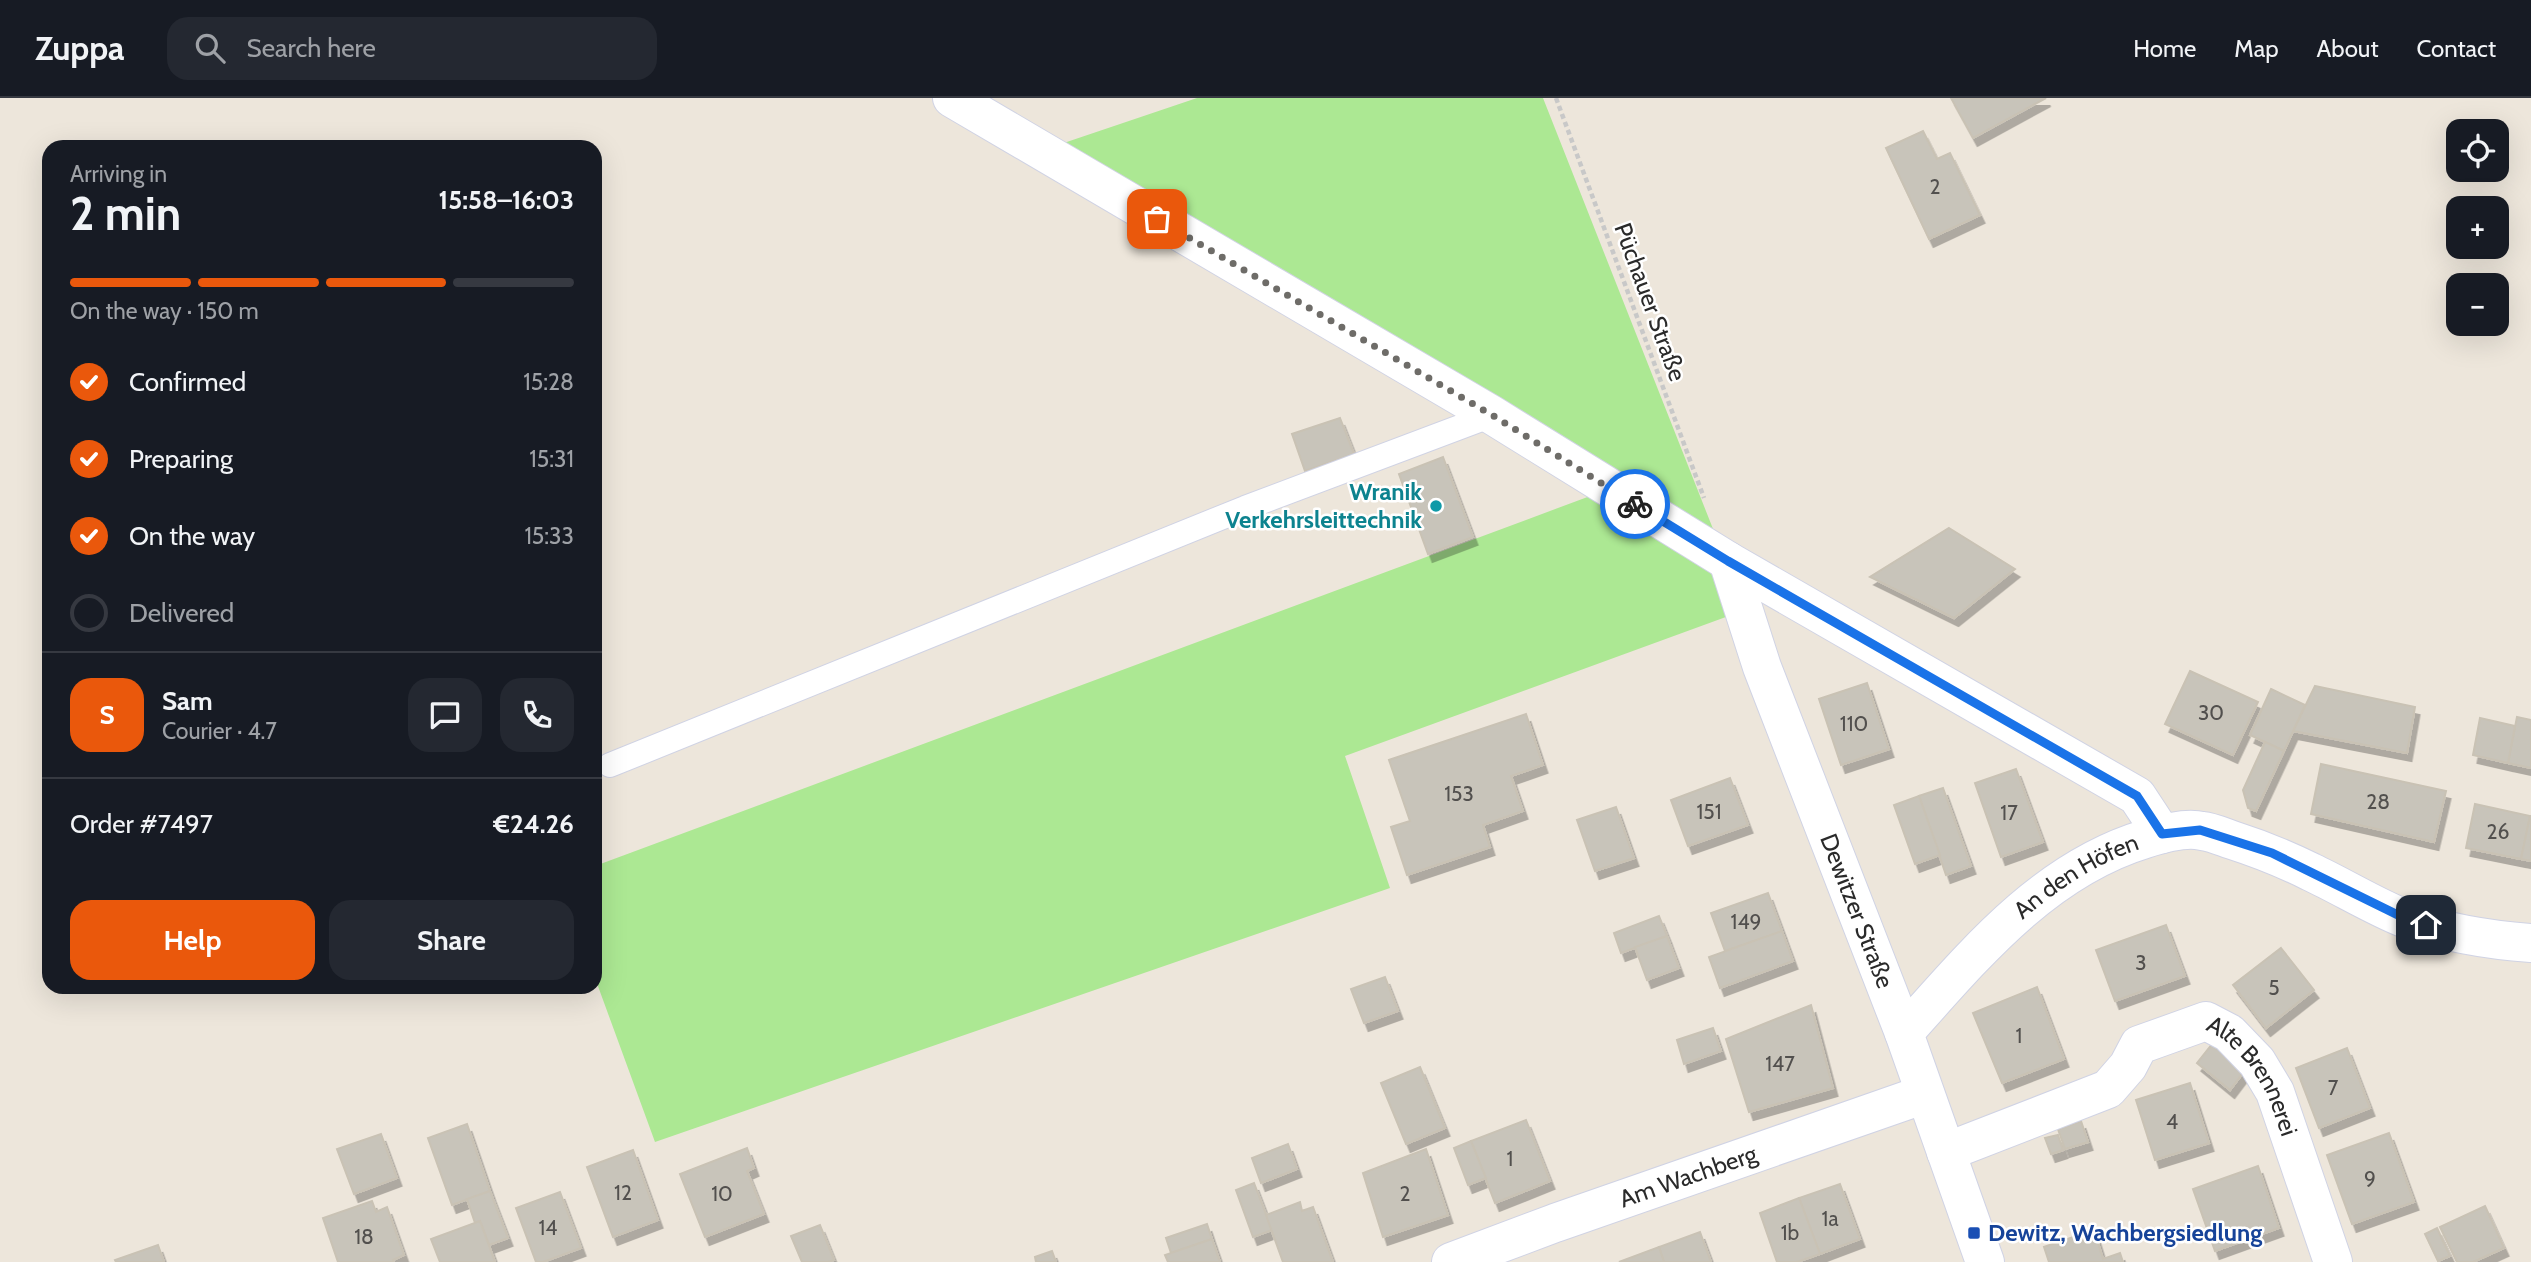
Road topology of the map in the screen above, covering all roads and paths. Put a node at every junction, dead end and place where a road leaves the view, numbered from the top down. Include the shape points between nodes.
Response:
1 (953, 98) edge
2 (1556, 98) edge
3 (1492, 415) junction
4 (1707, 506) dead end
5 (1728, 561) junction
6 (610, 765) dead end
7 (2162, 834) junction
8 (2531, 943) edge
9 (1904, 1033) junction
10 (1926, 1094) junction
11 (1946, 1152) junction
12 (1451, 1262) edge
13 (1985, 1262) edge
14 (2333, 1262) edge

1 - 3 street
2 - 4 path, Püchauer Straße
3 - 5 street
3 - 6 lane via 1245,508
5 - 7 street via 2137,796
5 - 9 street, Dewitzer Straße via 1762,667
7 - 8 street, An den Höfen via 2200,830 2272,853 2404,918 2491,941
7 - 9 street, An den Höfen via 2089,861 2048,889 1975,955
9 - 10 street, Dewitzer Straße
10 - 11 street, Dewitzer Straße
10 - 12 street, Am Wachberg
11 - 13 street, Dewitzer Straße
11 - 14 street, Alte Brennerei via 2108,1088 2139,1045 2206,1021 2230,1033 2257,1062 2275,1092

